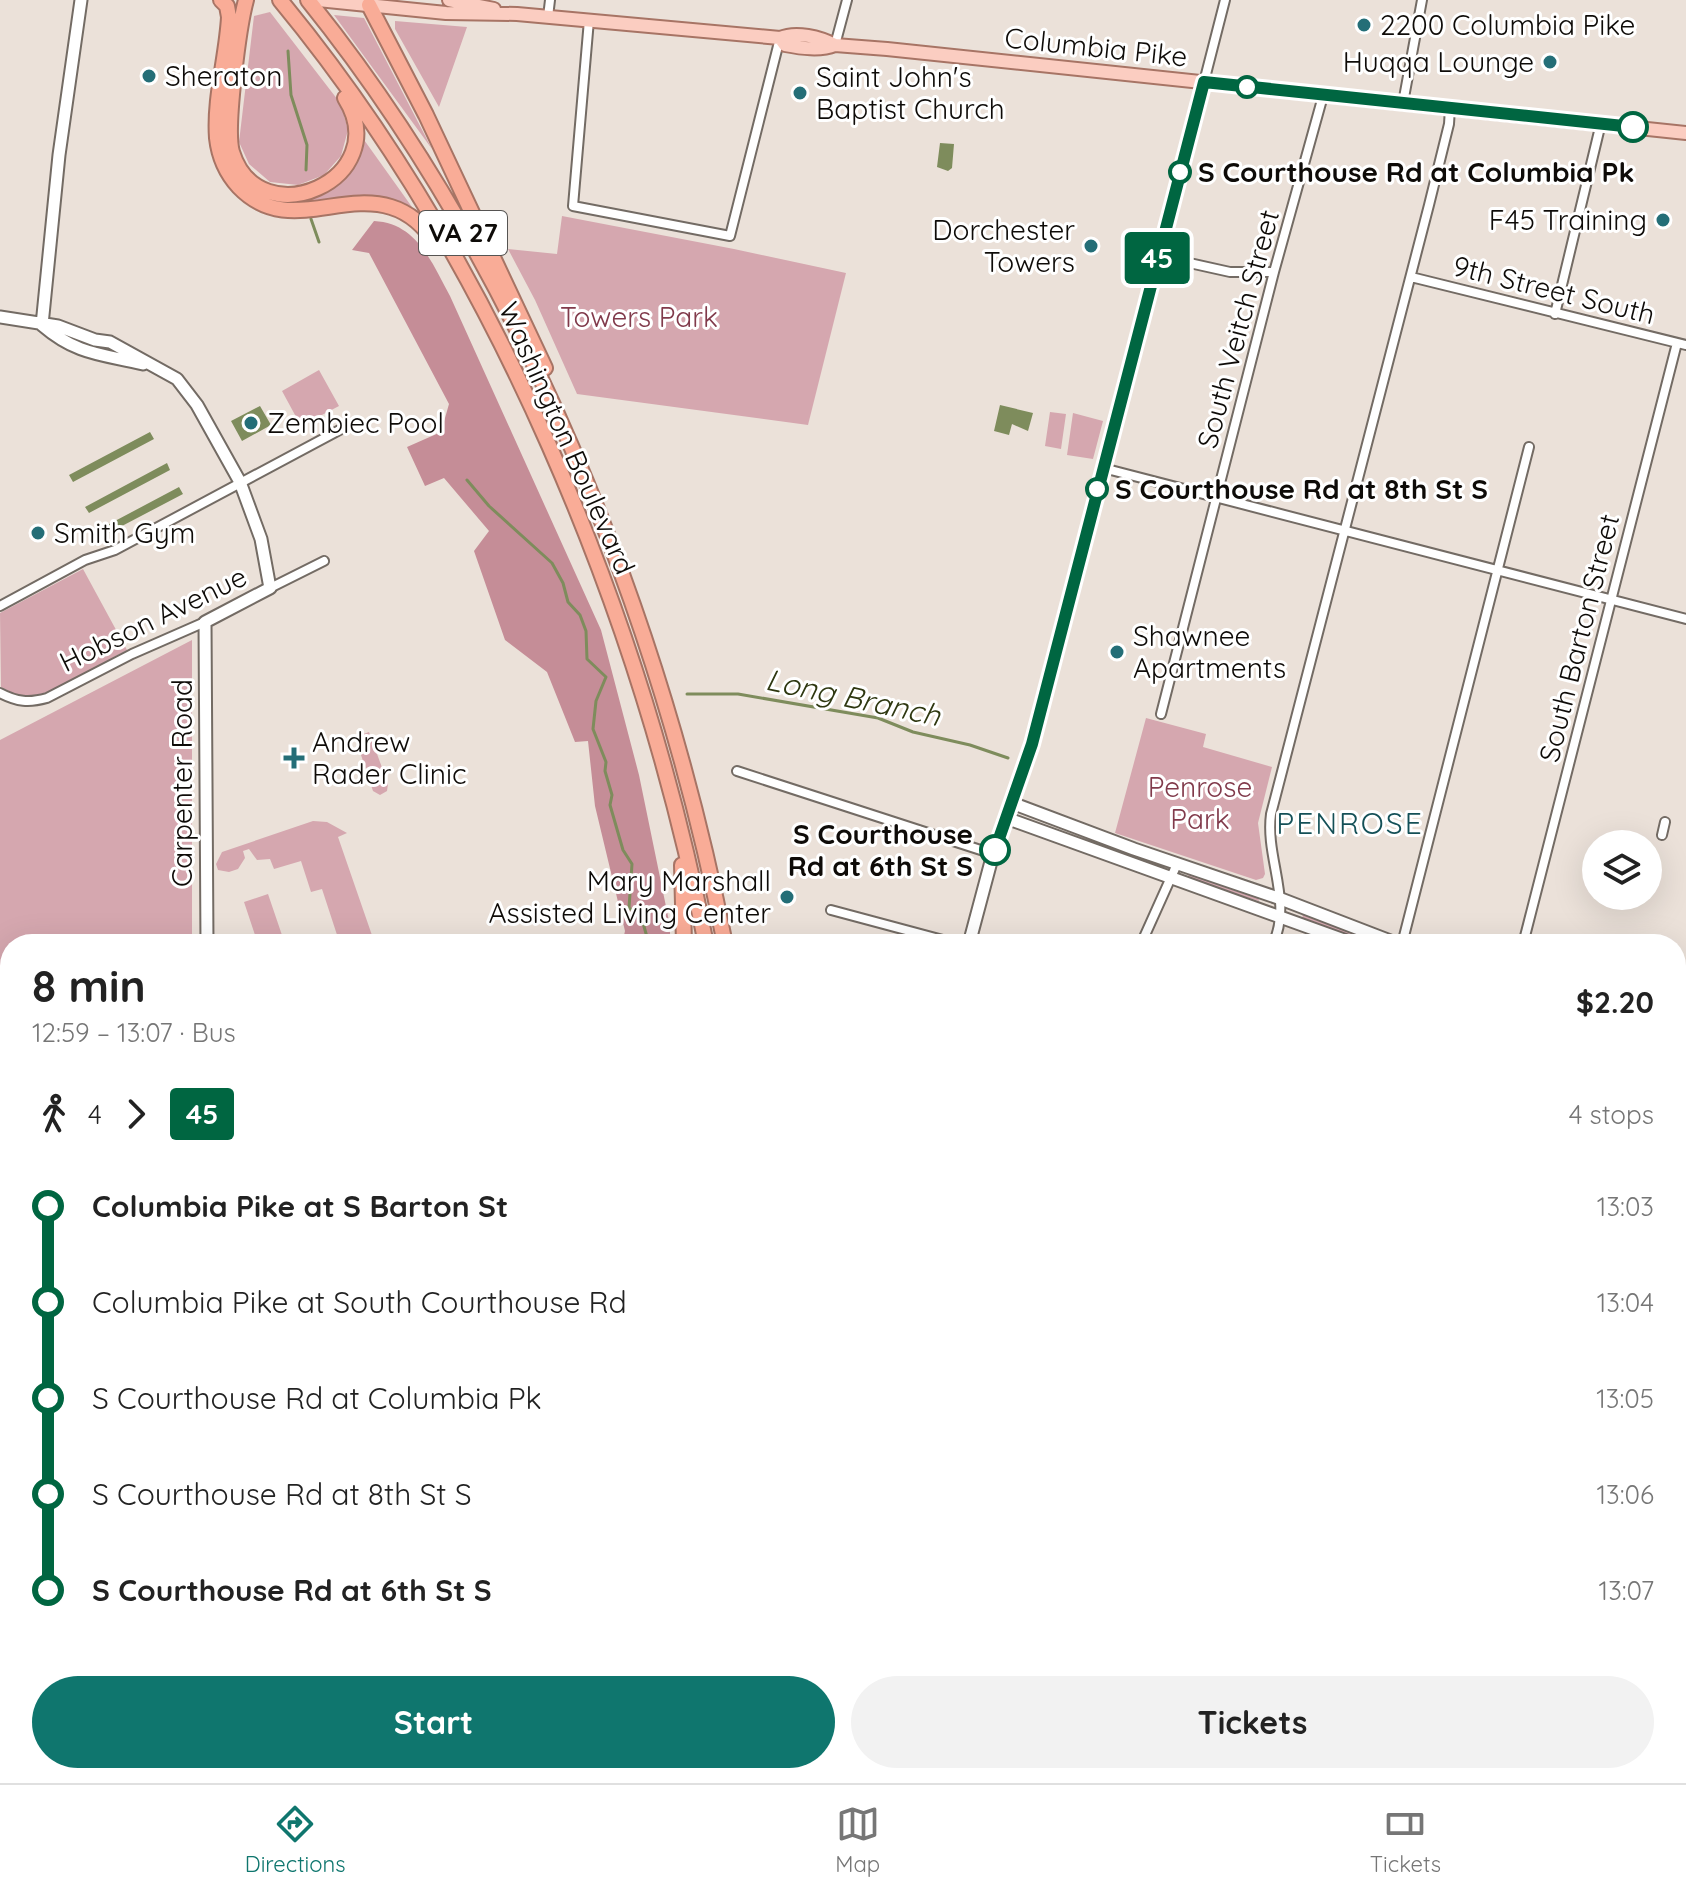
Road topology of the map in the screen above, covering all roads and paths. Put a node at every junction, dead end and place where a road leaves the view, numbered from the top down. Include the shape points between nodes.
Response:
1 (81, 0) edge
2 (221, 0) edge
3 (246, 0) edge
4 (280, 0) edge
5 (308, 0) edge
6 (318, 0) edge
7 (449, 0) edge
8 (550, 0) edge
9 (847, 0) edge
10 (1225, 0) edge
11 (1422, 0) edge
12 (472, 2) edge
13 (368, 3) edge
14 (291, 14) junction
15 (517, 14) junction
16 (548, 17) junction
17 (589, 20) junction
18 (780, 38) junction
19 (835, 45) junction
20 (1204, 82) junction
21 (1323, 96) junction
22 (1403, 103) junction
23 (1450, 108) junction
24 (1601, 123) junction
25 (1686, 133) edge
26 (1158, 256) junction
27 (1274, 272) junction
28 (1411, 277) junction
29 (1555, 314) junction
30 (0, 317) edge
31 (487, 320) junction
32 (42, 325) junction
33 (1682, 344) edge
34 (347, 426) dead end
35 (1529, 447) dead end
36 (578, 465) junction
37 (1103, 468) junction
38 (240, 482) junction
39 (1217, 498) junction
40 (1344, 530) junction
41 (324, 561) dead end
42 (1496, 569) junction
43 (270, 588) junction
44 (1611, 599) junction
45 (0, 606) edge
46 (1686, 619) edge
47 (205, 622) junction
48 (0, 693) edge
49 (1161, 714) dead end
50 (737, 771) dead end
51 (1012, 803) junction
52 (1006, 818) junction
53 (1665, 822) dead end
54 (1662, 835) dead end
55 (682, 836) junction
56 (993, 854) junction
57 (1177, 864) junction
58 (1171, 878) junction
59 (1281, 899) junction
60 (831, 910) dead end
61 (1281, 916) junction
62 (207, 934) edge
63 (684, 934) edge
64 (704, 934) edge
65 (723, 934) edge
66 (921, 934) edge
67 (972, 934) edge
68 (1146, 934) edge
69 (1276, 934) edge
70 (1329, 934) edge
71 (1374, 934) edge
72 (1403, 934) edge
73 (1526, 934) edge

1 - 32 street
2 - 31 highway via 229,21 217,137 235,182 253,199 284,210 368,204 405,213 429,233
3 - 14 highway via 229,135 232,152 257,185 298,195 339,175 352,153 356,129 350,107
4 - 14 highway, Washington Boulevard / VA 27
5 - 36 highway, Washington Boulevard / VA 27 via 385,105 458,224
6 - 13 main road, Columbia Pike
7 - 12 main road, Columbia Pike
8 - 16 street
9 - 19 street
10 - 20 street
11 - 22 street
12 - 15 main road, Columbia Pike
13 - 15 main road, Columbia Pike via 471,15
13 - 36 highway via 526,327
14 - 31 highway, Washington Boulevard / VA 27 via 398,164
15 - 16 main road, Columbia Pike
16 - 17 main road, Columbia Pike
17 - 18 main road, Columbia Pike
17 - 18 street via 573,206 730,236
18 - 19 main road, Columbia Pike via 822,38
19 - 20 main road, Columbia Pike
20 - 21 main road, Columbia Pike
20 - 26 street
21 - 22 main road, Columbia Pike
21 - 27 street, South Veitch Street
22 - 23 main road, Columbia Pike
23 - 24 main road, Columbia Pike
23 - 28 street
24 - 25 main road, Columbia Pike
24 - 29 street
26 - 27 street via 1230,272
26 - 37 street
27 - 39 street, South Veitch Street
28 - 29 street, 9th Street South
28 - 40 street
29 - 33 street, 9th Street South
30 - 32 street
31 - 55 highway, Washington Boulevard / VA 27 via 535,417 610,599
32 - 38 street via 81,351 156,368 177,379
33 - 44 street, South Barton Street
34 - 38 street
35 - 42 street
36 - 65 highway, Washington Boulevard / VA 27 via 659,686
37 - 39 street
37 - 51 street
38 - 43 street via 261,539
38 - 45 street
39 - 40 street
39 - 49 street, South Veitch Street
40 - 42 street
40 - 59 street via 1271,814 1269,841
41 - 43 street, Hobson Avenue
42 - 44 street
42 - 72 street
43 - 47 street, Hobson Avenue
44 - 46 street
44 - 73 street, South Barton Street
47 - 48 street, Hobson Avenue via 47,698 14,701
47 - 62 street, Carpenter Road
50 - 56 street
51 - 52 street
51 - 57 street
52 - 56 street
52 - 58 street
53 - 54 street
55 - 63 highway
55 - 64 highway, Washington Boulevard / VA 27
56 - 67 street
57 - 58 street
57 - 59 street
58 - 61 street
58 - 68 street
59 - 61 street
59 - 71 street
60 - 66 street
61 - 69 street
61 - 70 street

